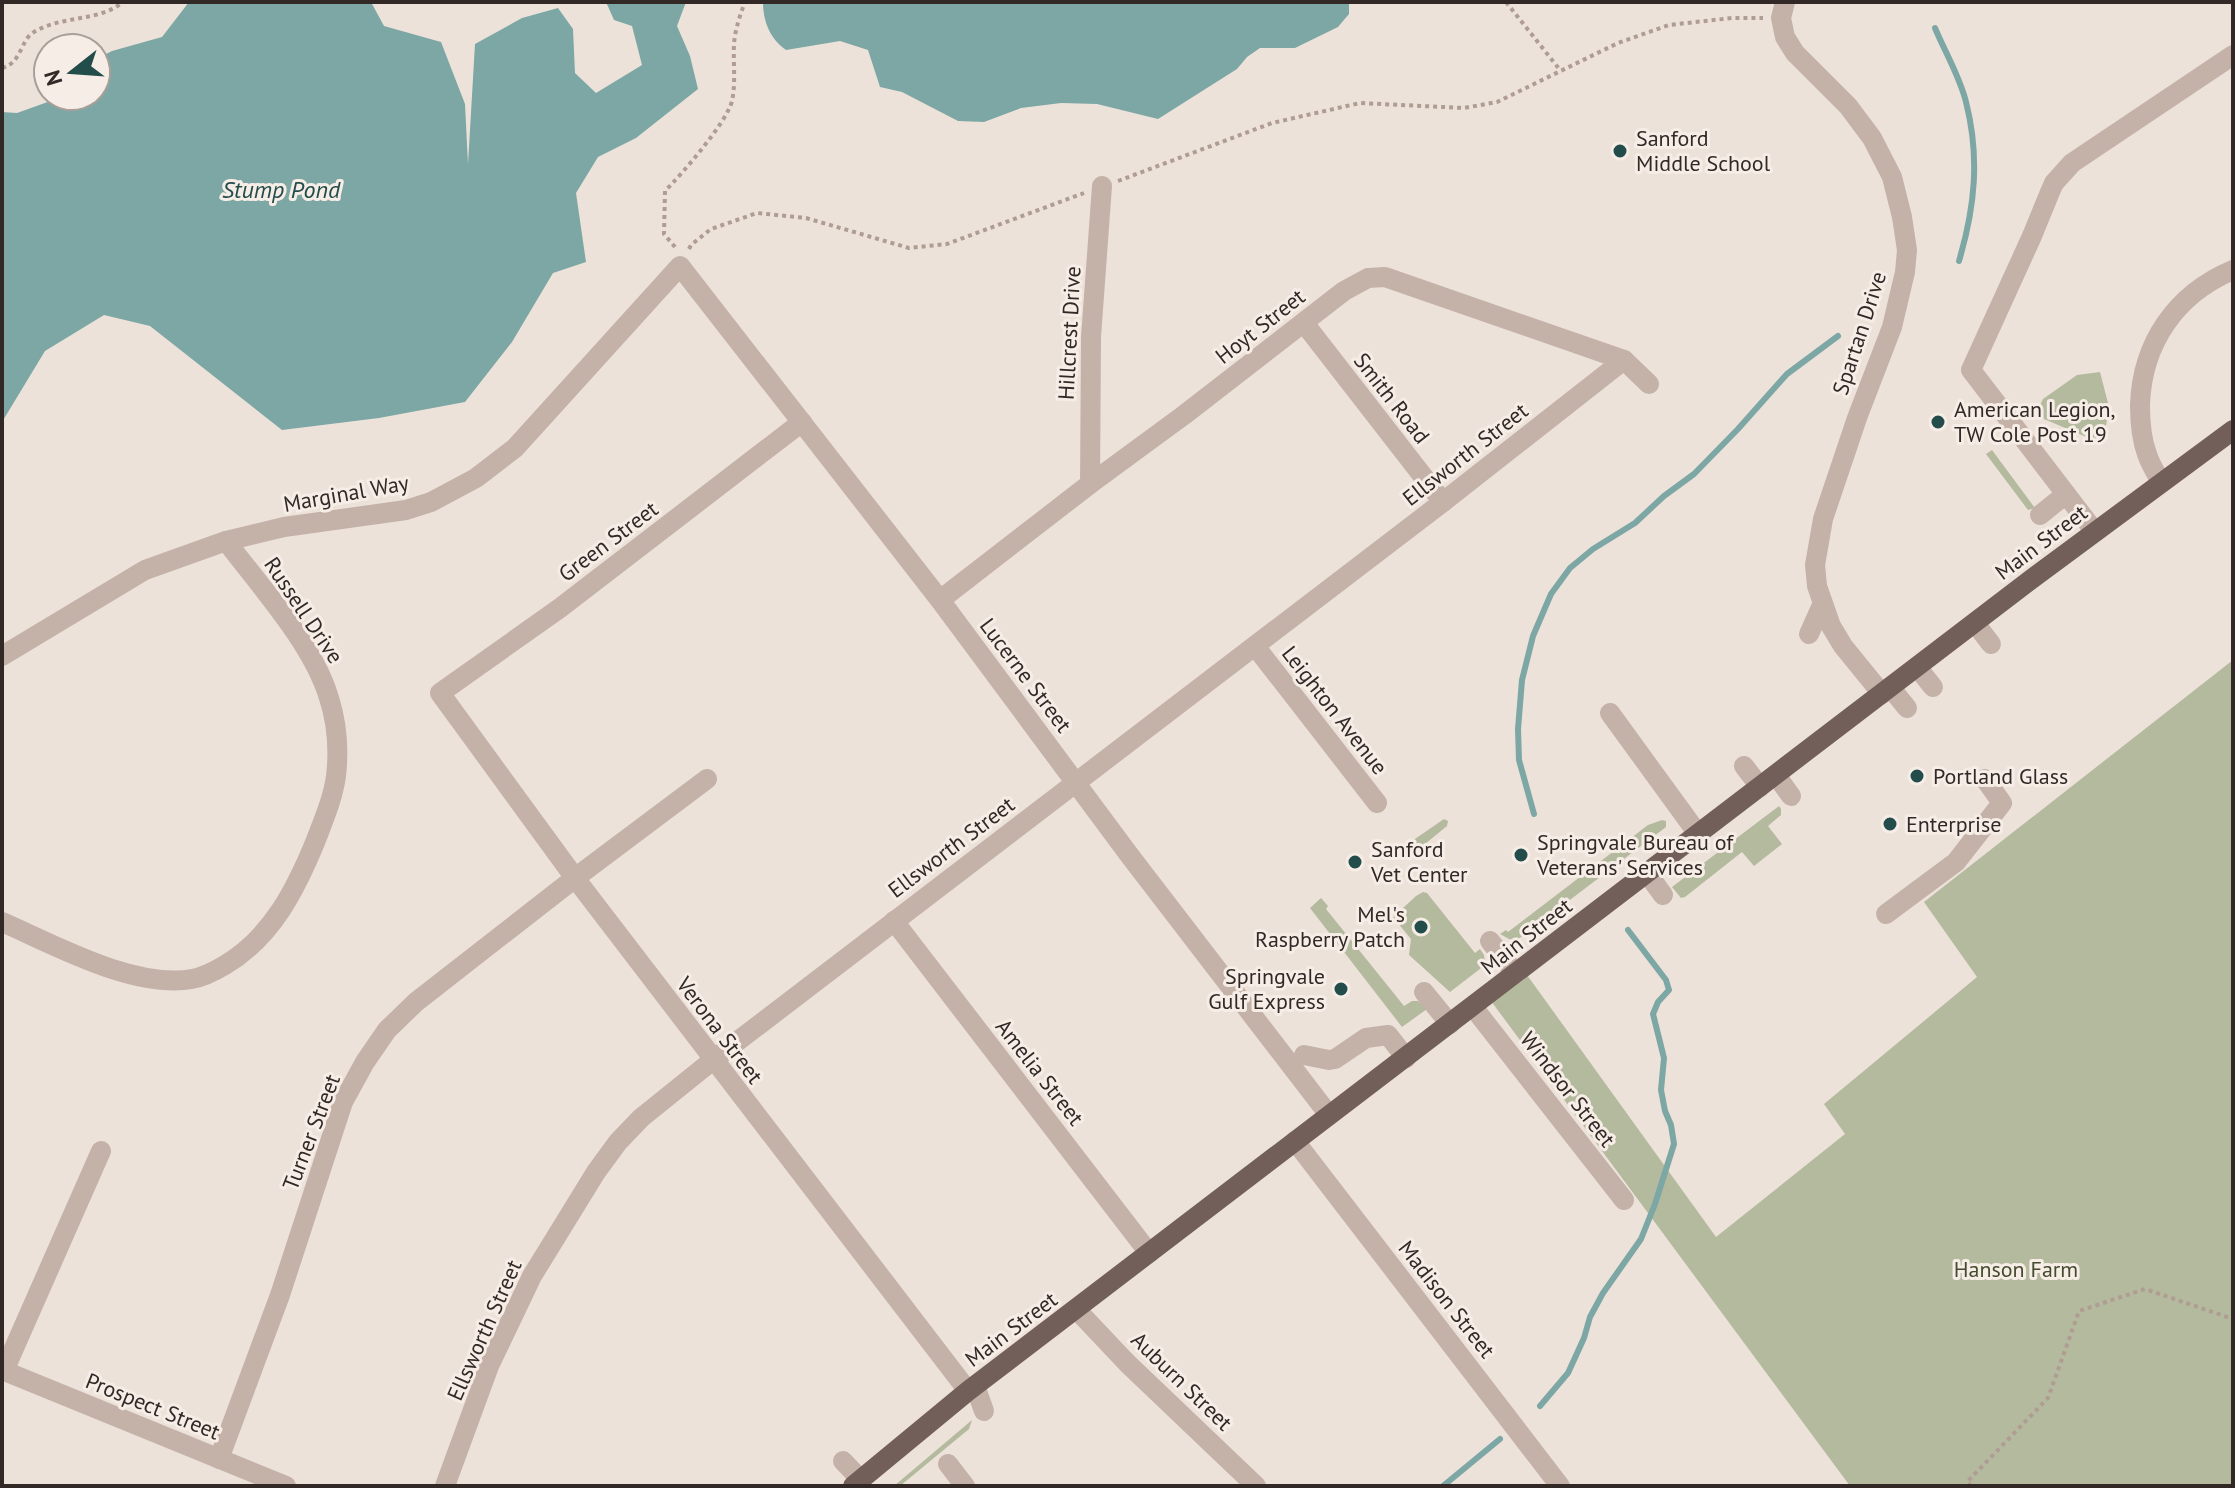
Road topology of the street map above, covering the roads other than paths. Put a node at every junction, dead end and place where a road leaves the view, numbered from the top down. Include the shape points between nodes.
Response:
1 (1783, 10) edge
2 (2233, 55) edge
3 (1102, 186) road end
4 (680, 266) joint
5 (2233, 270) edge
6 (1304, 323) junction
7 (1624, 360) junction
8 (1649, 384) dead end
9 (802, 422) junction
10 (2233, 430) edge
11 (2161, 482) junction
12 (1090, 484) junction
13 (2066, 494) junction
14 (1443, 502) junction
15 (2040, 515) dead end
16 (2095, 532) junction
17 (226, 541) junction
18 (940, 600) junction
19 (1822, 605) junction
20 (1975, 623) junction
21 (1809, 634) dead end
22 (1991, 644) dead end
23 (1255, 646) junction
24 (2, 656) edge
25 (1917, 667) junction
26 (1933, 687) dead end
27 (1886, 690) junction
28 (440, 693) joint
29 (1907, 708) dead end
30 (1610, 713) dead end
31 (1744, 766) dead end
32 (707, 779) dead end
33 (1985, 779) dead end
34 (1768, 781) junction
35 (1076, 782) junction
36 (1791, 796) dead end
37 (1377, 803) dead end
38 (1698, 834) junction
39 (1647, 873) junction
40 (575, 878) junction
41 (1663, 895) dead end
42 (1886, 914) dead end
43 (894, 921) junction
44 (2, 922) edge
45 (1490, 941) dead end
46 (1516, 974) junction
47 (1424, 992) dead end
48 (1473, 1007) junction
49 (1450, 1024) junction
50 (1386, 1032) dead end
51 (1406, 1058) junction
52 (713, 1060) junction
53 (1297, 1060) junction
54 (1329, 1115) junction
55 (1295, 1141) junction
56 (101, 1151) dead end
57 (1624, 1200) dead end
58 (1149, 1253) junction
59 (1076, 1309) junction
60 (3, 1371) edge
61 (971, 1389) junction
62 (984, 1411) dead end
63 (219, 1459) junction
64 (843, 1461) dead end
65 (948, 1464) dead end
66 (857, 1483) edge
67 (286, 1486) edge
68 (445, 1486) edge
69 (965, 1486) edge
70 (1256, 1486) edge
71 (1560, 1486) edge

1 - 19 street, Spartan Drive via 1785,37 1795,53 1872,138 1892,177 1907,250 1892,327 1823,519 1815,565
2 - 13 street via 2072,163 2054,183 1971,370
3 - 12 street, Hillcrest Drive via 1091,337
4 - 9 street, Lucerne Street
4 - 17 street, Marginal Way via 515,448 476,478 406,510
5 - 11 street via 2197,288 2151,347 2140,425
6 - 7 street, Hoyt Street via 1361,281 1385,277
6 - 12 street, Hoyt Street
6 - 14 street, Smith Road
7 - 8 street, Hoyt Street
7 - 14 street, Ellsworth Street
9 - 18 street, Lucerne Street
9 - 28 street, Green Street
10 - 11 main road, Main Street
11 - 16 main road, Main Street
12 - 18 street, Hoyt Street
13 - 15 street
13 - 16 street
14 - 23 street, Ellsworth Street
16 - 20 main road, Main Street
17 - 24 street, Marginal Way via 145,570
17 - 44 street, Russell Drive via 313,660 336,732 331,801 278,917 237,958 211,974 174,980 130,975
18 - 35 street, Lucerne Street
19 - 21 street
19 - 27 street, Spartan Drive via 1843,646
20 - 22 street
20 - 25 main road, Main Street
23 - 35 street, Ellsworth Street
23 - 37 street, Leighton Avenue
25 - 26 street
25 - 27 main road, Main Street
27 - 29 street, Spartan Drive
27 - 34 main road, Main Street
28 - 40 street, Verona Street
30 - 38 street via 1664,798
31 - 34 street
32 - 40 street, Turner Street
33 - 42 street via 2002,803 1956,862
34 - 36 street
34 - 38 main road, Main Street
35 - 43 street, Ellsworth Street
35 - 53 street, Lucerne Street
38 - 39 main road, Main Street
39 - 41 street
39 - 46 main road, Main Street
40 - 52 street, Verona Street
40 - 63 street, Turner Street via 416,1002 365,1062 343,1102
43 - 52 street, Ellsworth Street
43 - 58 street, Amelia Street
45 - 46 street
46 - 48 main road, Main Street
47 - 49 street
48 - 49 main road, Main Street
48 - 57 street, Windsor Street
49 - 51 main road, Main Street
50 - 53 street via 1361,1032 1337,1051
51 - 53 street via 1388,1035 1366,1038 1335,1059
51 - 54 main road, Main Street
52 - 61 street, Verona Street via 915,1332
52 - 68 street, Ellsworth Street via 641,1118 596,1172 532,1276 489,1366
53 - 54 street, Lucerne Street
54 - 55 main road, Main Street
55 - 58 main road, Main Street
55 - 71 street, Madison Street
56 - 60 street
58 - 59 main road, Main Street
59 - 61 main road, Main Street
59 - 70 street, Auburn Street
60 - 63 street, Prospect Street
61 - 62 street, Verona Street
61 - 66 main road, Main Street
63 - 67 street, Prospect Street
64 - 66 street
65 - 69 street

